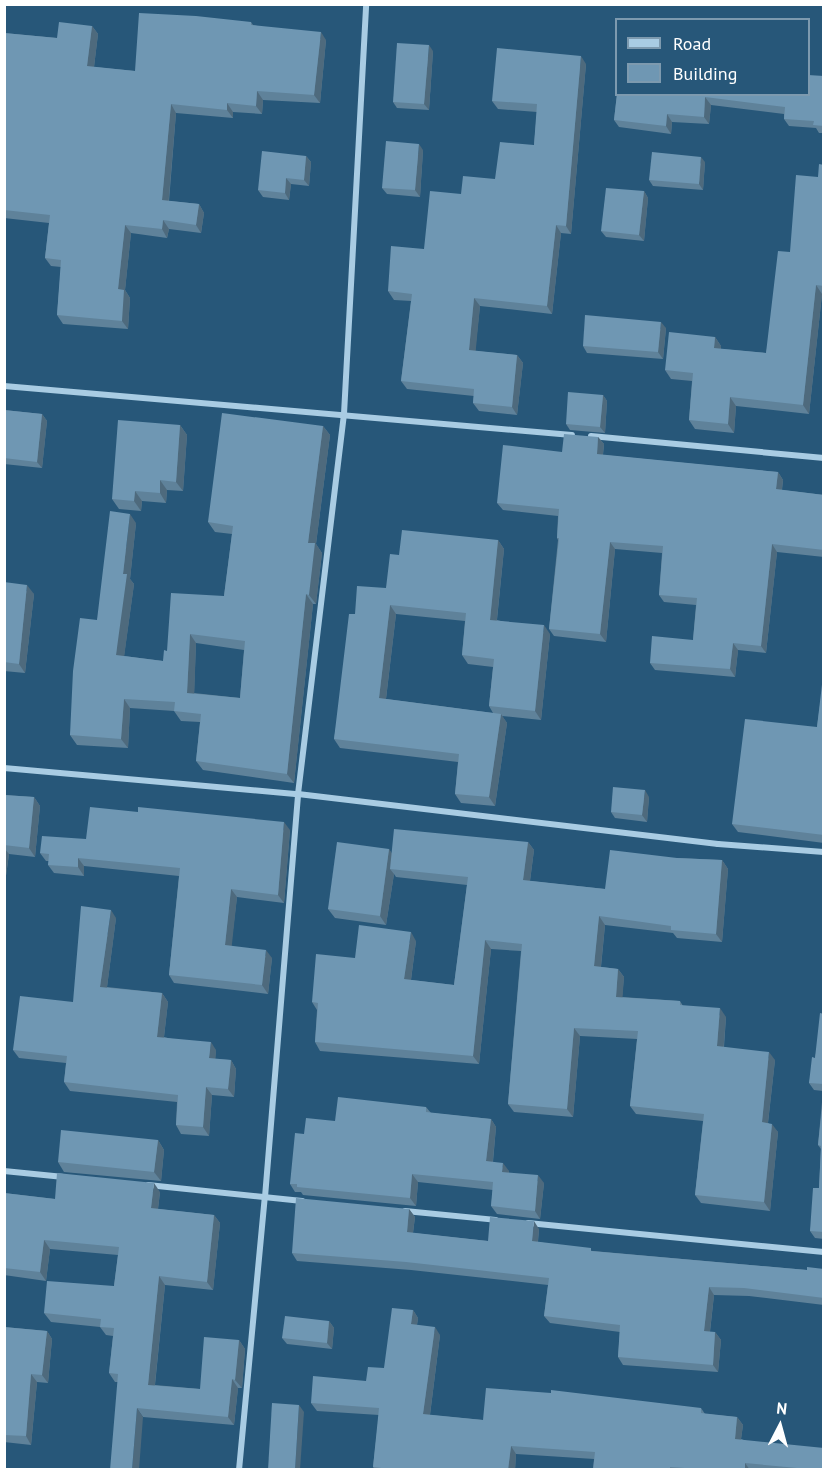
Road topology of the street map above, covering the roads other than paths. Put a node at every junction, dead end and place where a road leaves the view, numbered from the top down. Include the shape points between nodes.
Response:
1 (366, 4) edge
2 (4, 386) edge
3 (344, 414) junction
4 (824, 458) edge
5 (4, 768) edge
6 (298, 794) junction
7 (824, 852) edge
8 (4, 1171) edge
9 (76, 1178) edge
10 (135, 1184) edge
11 (265, 1197) junction
12 (313, 1202) edge
13 (396, 1210) edge
14 (502, 1220) edge
15 (514, 1221) edge
16 (824, 1252) edge
17 (239, 1470) edge

1 - 3 street
2 - 3 street
3 - 4 street
3 - 6 street
5 - 6 street
6 - 7 street via 718,844
6 - 11 street
8 - 9 street
10 - 11 street
11 - 12 street
11 - 17 street
13 - 14 street
15 - 16 street

